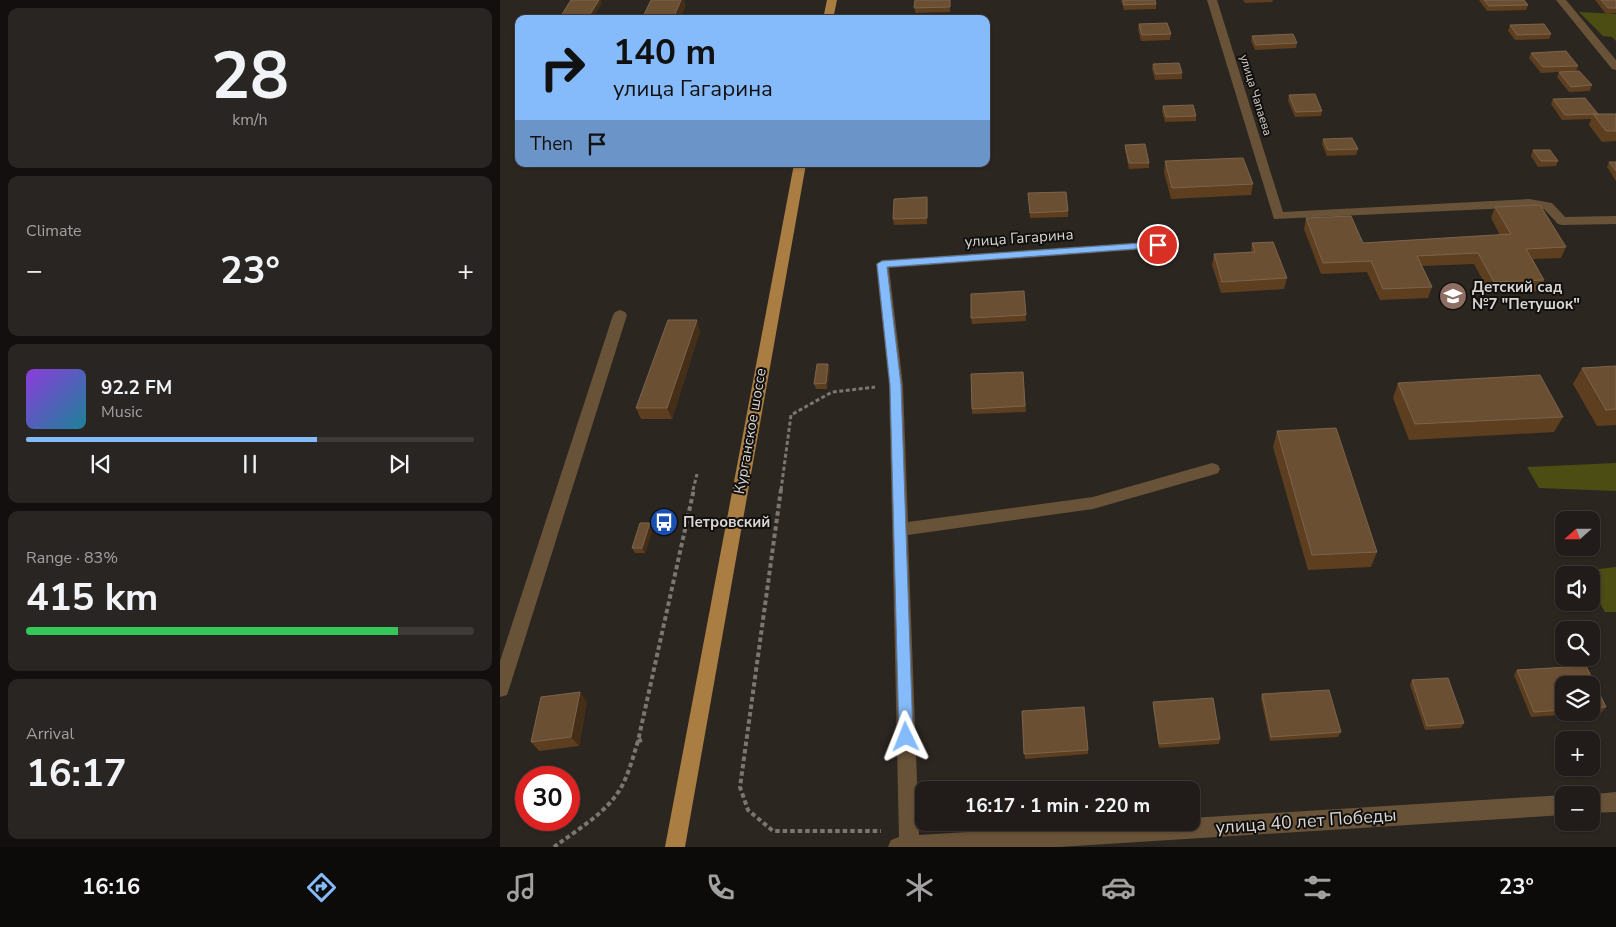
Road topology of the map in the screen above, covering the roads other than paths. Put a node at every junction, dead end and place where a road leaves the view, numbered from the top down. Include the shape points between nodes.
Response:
1 (832, 0) edge
2 (1212, 0) edge
3 (1560, 0) edge
4 (829, 15) edge
5 (1616, 67) edge
6 (799, 167) edge
7 (1616, 220) edge
8 (1158, 245) dead end
9 (620, 315) dead end
10 (1212, 469) dead end
11 (900, 530) junction
12 (500, 689) edge
13 (1616, 802) edge
14 (1600, 803) edge
15 (1555, 805) edge
16 (906, 841) edge
17 (675, 847) edge

1 - 4 main road
2 - 7 street, улица Чапаева via 1278,216 1529,203 1548,206 1562,221
3 - 5 street
6 - 17 main road, Курганское шоссе
8 - 11 street, улица Гагарина via 882,264 896,385
9 - 12 street
10 - 11 street via 1093,503
11 - 16 street
13 - 14 street
15 - 16 street, улица 40 лет Победы

